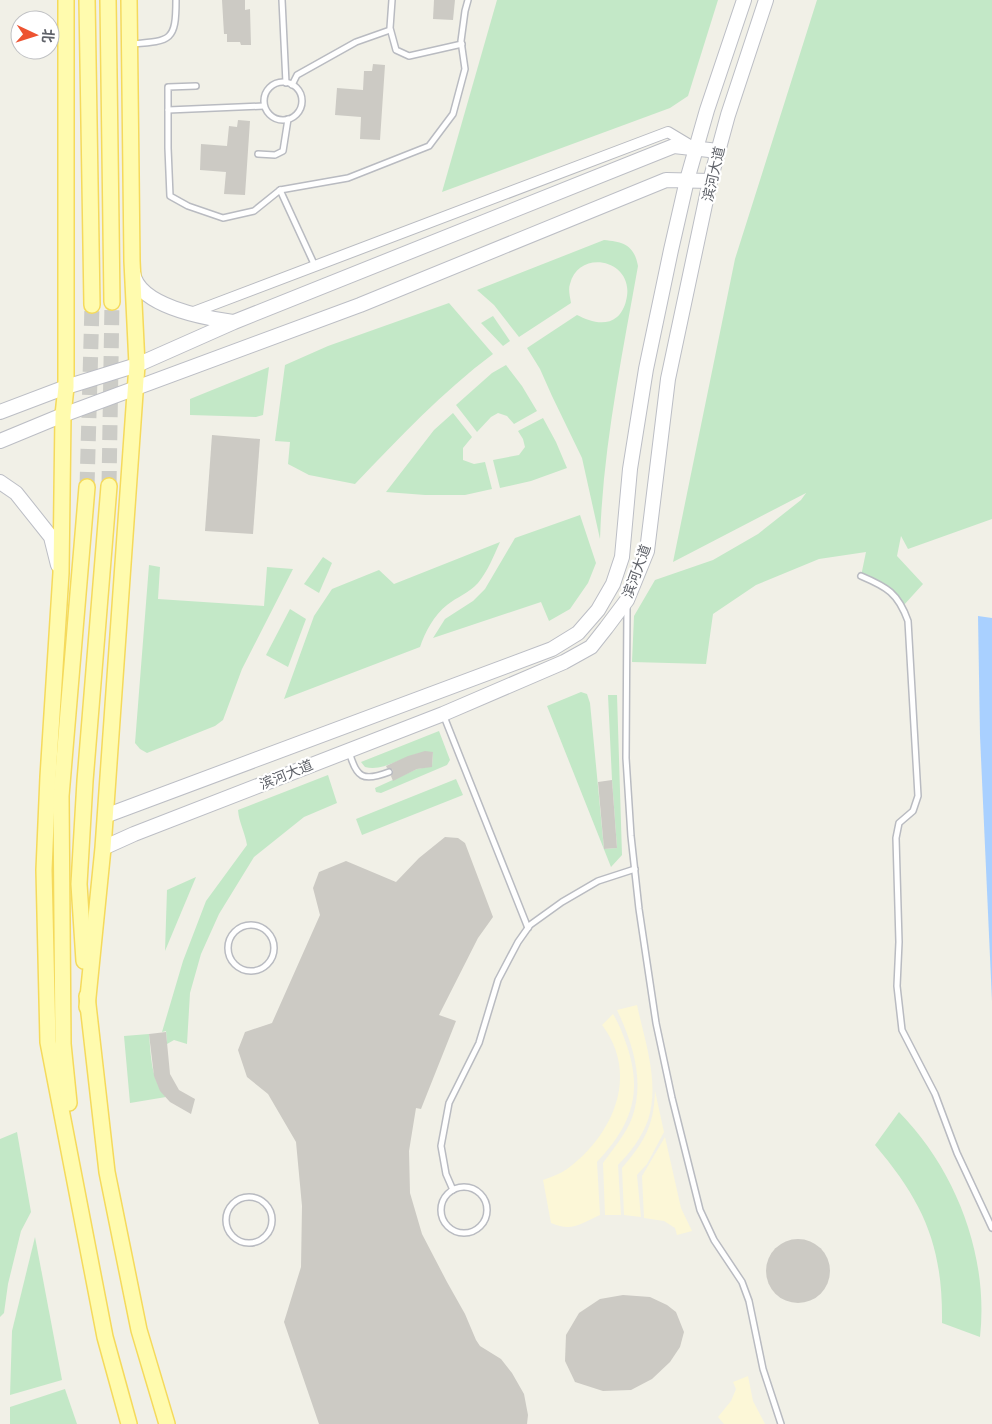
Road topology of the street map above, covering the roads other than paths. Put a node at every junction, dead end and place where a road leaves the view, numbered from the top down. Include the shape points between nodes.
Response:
1 (66, 0) edge
2 (87, 0) edge
3 (108, 0) edge
4 (129, 0) edge
5 (176, 0) edge
6 (282, 0) edge
7 (392, 0) edge
8 (468, 0) edge
9 (744, 0) edge
10 (766, 0) edge
11 (390, 30) junction
12 (130, 44) junction
13 (462, 44) junction
14 (289, 84) junction
15 (196, 86) dead end
16 (264, 106) junction
17 (168, 110) junction
18 (288, 119) junction
19 (696, 148) junction
20 (718, 150) junction
21 (258, 154) dead end
22 (687, 180) junction
23 (710, 181) junction
24 (280, 190) junction
25 (132, 261) junction
26 (315, 266) junction
27 (112, 302) tunnel mouth
28 (92, 305) tunnel mouth
29 (191, 314) junction
30 (234, 322) junction
31 (138, 365) junction
32 (66, 387) junction
33 (135, 388) junction
34 (0, 412) edge
35 (63, 415) junction
36 (0, 441) edge
37 (0, 482) edge
38 (109, 486) tunnel mouth
39 (87, 487) tunnel mouth
40 (61, 573) junction
41 (861, 576) dead end
42 (627, 600) junction
43 (443, 714) junction
44 (349, 749) junction
45 (389, 772) dead end
46 (105, 816) junction
47 (103, 848) junction
48 (635, 869) junction
49 (528, 928) junction
50 (266, 965) joint
51 (87, 1007) junction
52 (77, 1189) junction
53 (453, 1190) junction
54 (992, 1228) edge
55 (264, 1238) joint
56 (129, 1424) edge
57 (167, 1424) edge
58 (781, 1424) edge

1 - 32 main road
2 - 28 main road
3 - 27 main road
4 - 12 main road
5 - 12 lane via 172,34 164,41
6 - 14 lane
7 - 11 lane
8 - 13 lane
9 - 19 street, 滨河大道
10 - 20 street, 滨河大道
11 - 13 lane via 396,50 409,56
11 - 14 lane via 356,42 297,75
12 - 25 main road
13 - 24 lane via 465,69 453,114 429,146 348,178
14 - 16 lane via 280,82 268,88
14 - 18 lane via 300,94 301,106
15 - 17 lane via 168,87
16 - 17 lane
16 - 18 lane via 271,116
17 - 24 lane via 170,196 223,218 254,211
18 - 21 lane via 283,151 275,155
19 - 20 street
19 - 22 street, 滨河大道
19 - 26 street via 668,132
19 - 30 street via 674,146
20 - 23 street, 滨河大道
22 - 23 street
22 - 33 street via 666,180 360,305
22 - 46 street, 滨河大道 via 646,369 630,469 622,557 608,593 578,633 552,649
23 - 42 street, 滨河大道 via 668,379 647,551
24 - 26 lane
25 - 29 street via 134,281 143,292
25 - 31 main road
26 - 29 street
29 - 30 street
30 - 31 street
31 - 32 street
31 - 33 main road
32 - 34 street
32 - 35 main road
33 - 35 street
33 - 46 main road
35 - 36 street
35 - 40 main road
37 - 40 street via 16,493 51,537
38 - 51 main road via 79,884
39 - 52 main road via 61,796 63,1044
40 - 52 main road via 44,870 48,1042
41 - 54 lane via 886,586 903,606 908,621 918,796 913,811 899,823 896,838 897,986 902,1030 934,1094
42 - 43 street, 滨河大道 via 590,647 564,662
42 - 48 lane via 626,758
43 - 44 street, 滨河大道
43 - 49 lane
44 - 45 lane via 353,766 362,775 373,778
44 - 47 street, 滨河大道
46 - 47 main road
47 - 51 main road
48 - 49 lane via 598,881 562,902
48 - 58 lane via 656,1023 687,1161 700,1210 714,1240 742,1282 763,1369
49 - 53 lane via 498,980 479,1043 449,1103 441,1146 446,1174
50 - 50 lane via 271,960 274,944 268,931 254,925 234,932 228,946 237,966 252,971
51 - 57 main road via 107,1172 139,1330
52 - 56 main road via 105,1337
53 - 53 lane via 443,1201 445,1223 457,1232 473,1232 487,1215 485,1200 467,1187
55 - 55 lane via 269,1232 272,1216 266,1203 245,1197 232,1204 228,1211 230,1232 242,1242 258,1242

